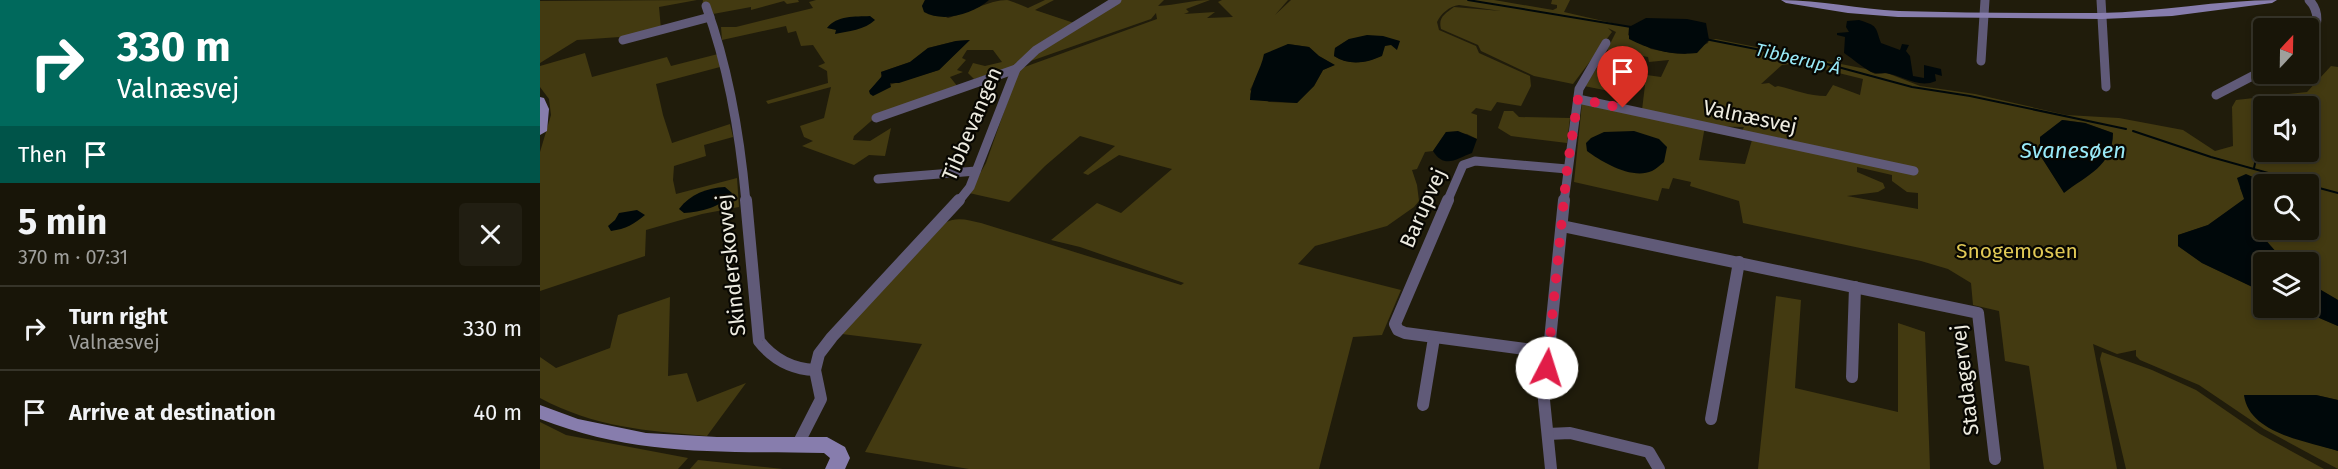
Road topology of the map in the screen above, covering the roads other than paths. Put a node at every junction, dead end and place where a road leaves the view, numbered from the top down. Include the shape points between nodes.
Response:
1 (1117, 0) edge
2 (1786, 0) edge
3 (1985, 0) edge
4 (2101, 0) edge
5 (2270, 0) edge
6 (2309, 0) edge
7 (1983, 16) junction
8 (2102, 16) junction
9 (2316, 18) edge
10 (623, 40) dead end
11 (1606, 43) dead end
12 (1981, 61) dead end
13 (1016, 69) junction
14 (2253, 76) edge
15 (2106, 87) dead end
16 (2216, 95) dead end
17 (1578, 99) junction
18 (540, 101) edge
19 (876, 118) dead end
20 (540, 131) edge
21 (1567, 169) junction
22 (976, 171) junction
23 (1914, 171) dead end
24 (878, 179) dead end
25 (1562, 226) junction
26 (1739, 262) junction
27 (1855, 287) junction
28 (1434, 338) junction
29 (1548, 352) junction
30 (816, 370) junction
31 (1852, 377) dead end
32 (1423, 405) dead end
33 (540, 412) edge
34 (1712, 419) dead end
35 (1548, 434) junction
36 (798, 444) junction
37 (1995, 459) dead end
38 (835, 469) edge
39 (1551, 469) edge
40 (1659, 469) edge

1 - 13 street, Tibbevangen via 1036,50
2 - 7 street via 1876,13
3 - 7 street
4 - 8 street
5 - 8 street via 2172,13
6 - 9 street via 2316,9
7 - 8 street
7 - 12 street
8 - 15 street
10 - 30 street, Skinderskovvej via 708,12 718,39 740,141 759,341 777,359
11 - 17 street via 1579,89
13 - 19 street
13 - 22 street, Tibbevangen
14 - 16 street
17 - 21 street
17 - 23 street, Valnæsvej
18 - 20 street
21 - 25 street
21 - 28 street, Barupvej via 1475,161 1463,165 1395,324 1405,333
22 - 24 street
22 - 30 street, Tibbevangen via 970,187 947,215 832,336 819,354
25 - 26 street, Stadagervej
25 - 29 street
26 - 27 street, Stadagervej
26 - 34 street
27 - 31 street
27 - 37 street, Stadagervej via 1978,313
28 - 29 street, Barupvej
28 - 32 street
29 - 35 street via 1544,400
30 - 36 street via 821,399
33 - 36 street via 590,431 670,444
35 - 39 street
35 - 40 street via 1570,433 1649,452
36 - 38 street via 834,448 840,458

